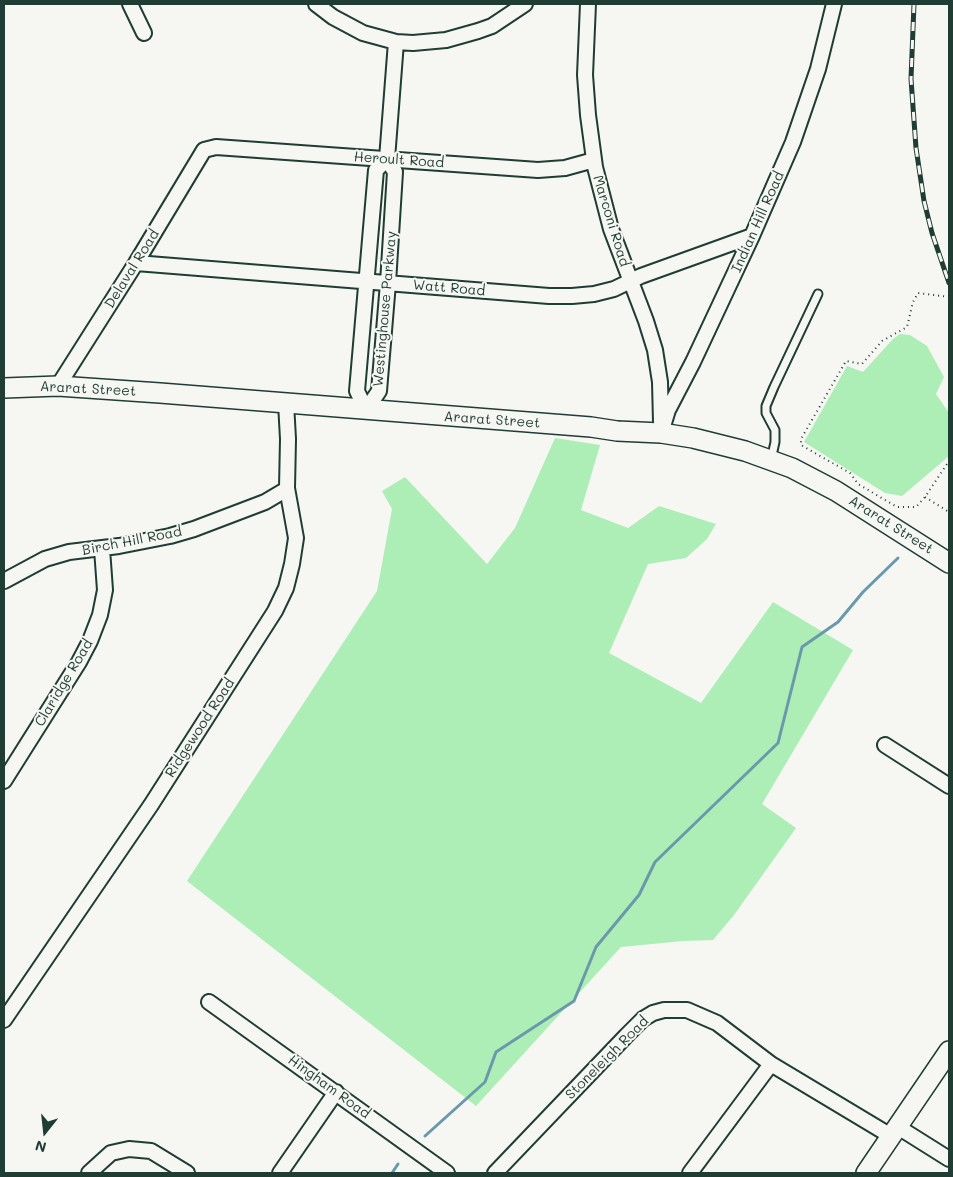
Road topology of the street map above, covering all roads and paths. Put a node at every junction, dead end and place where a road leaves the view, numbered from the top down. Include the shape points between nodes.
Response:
1 (130, 4) edge
2 (316, 4) edge
3 (526, 4) edge
4 (588, 4) edge
5 (834, 4) edge
6 (144, 33) dead end
7 (396, 42) junction
8 (204, 150) joint
9 (386, 159) junction
10 (594, 160) junction
11 (752, 236) junction
12 (136, 263) junction
13 (367, 281) junction
14 (631, 281) junction
15 (388, 283) junction
16 (818, 294) dead end
17 (949, 297) edge
18 (58, 386) junction
19 (4, 388) edge
20 (286, 403) junction
21 (366, 410) junction
22 (661, 433) junction
23 (771, 460) junction
24 (949, 461) edge
25 (944, 469) junction
26 (949, 472) edge
27 (287, 488) junction
28 (925, 497) junction
29 (949, 512) edge
30 (102, 549) junction
31 (949, 563) edge
32 (4, 581) edge
33 (886, 745) dead end
34 (4, 781) edge
35 (949, 786) edge
36 (209, 1002) dead end
37 (4, 1020) edge
38 (948, 1054) edge
39 (770, 1064) junction
40 (336, 1092) junction
41 (894, 1131) junction
42 (949, 1159) edge
43 (89, 1173) edge
44 (187, 1173) edge
45 (280, 1173) edge
46 (448, 1173) edge
47 (495, 1173) edge
48 (690, 1173) edge
49 (866, 1173) edge

1 - 6 street
2 - 7 street via 348,26
3 - 7 street via 492,26 462,36 430,42
4 - 10 street, Marconi Road via 584,75
5 - 11 street, Indian Hill Road via 808,103
7 - 9 street, Westinghouse Parkway
8 - 9 street, Heroult Road via 216,147
8 - 12 street, Delaval Road
9 - 10 street, Heroult Road via 538,170 564,168
9 - 13 street, Westinghouse Parkway via 376,170
9 - 15 street, Westinghouse Parkway via 396,172
10 - 14 street, Marconi Road via 606,214
11 - 14 street, Watt Road
11 - 22 street, Indian Hill Road via 668,410
12 - 13 street, Watt Road
12 - 18 street, Delaval Road
13 - 15 street, Watt Road
13 - 21 street, Westinghouse Parkway via 357,391
14 - 15 street, Watt Road via 604,292 572,296
14 - 22 street, Marconi Road via 658,365
15 - 21 street, Westinghouse Parkway via 379,391
16 - 23 lane via 766,406 775,430
17 - 28 path via 918,293 907,327 882,341 862,364 846,362 801,439 801,445 897,507 916,506
18 - 19 main road, Ararat Street
18 - 20 main road, Ararat Street
20 - 21 main road, Ararat Street
20 - 27 street, Ridgewood Road
21 - 22 main road, Ararat Street
22 - 23 main road, Ararat Street via 718,443
23 - 31 main road, Ararat Street via 836,491
24 - 25 path
25 - 26 path
25 - 28 path
27 - 30 street, Birch Hill Road via 265,502 194,529
27 - 37 street, Ridgewood Road via 296,538 286,588 275,611 152,804
28 - 29 path
30 - 32 street, Birch Hill Road via 69,552 45,559
30 - 34 street, Claridge Road via 105,590 90,641
33 - 35 street
36 - 40 street, Hingham Road
38 - 41 main road
39 - 41 street, Stoneleigh Road
39 - 47 street, Stoneleigh Road via 717,1023 698,1013 676,1009 653,1013 626,1036
39 - 48 street
40 - 45 street
40 - 46 street, Hingham Road
41 - 42 street, Stoneleigh Road
41 - 49 main road
43 - 44 street via 110,1154 129,1149 152,1151

